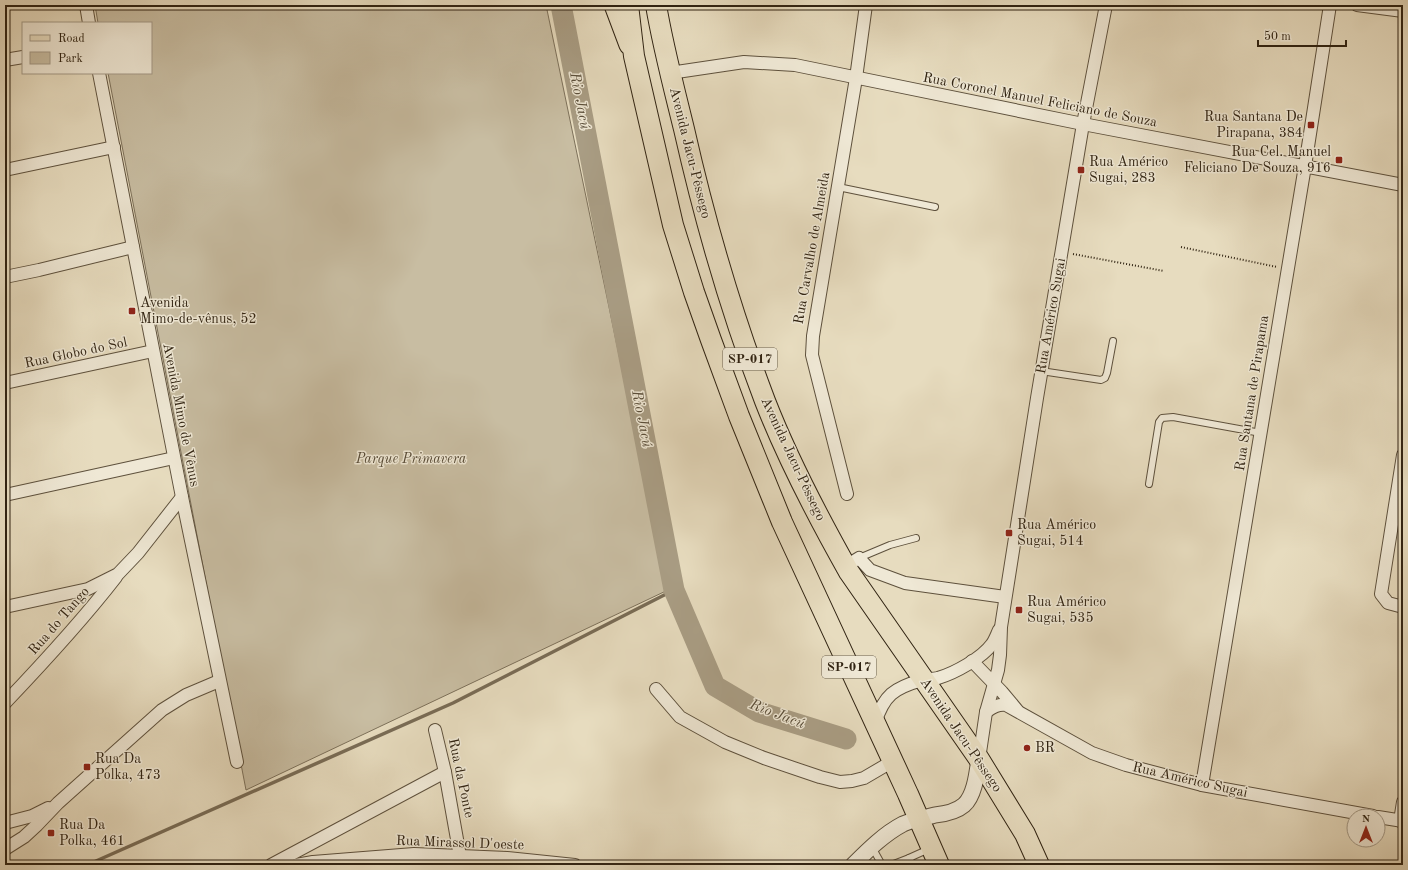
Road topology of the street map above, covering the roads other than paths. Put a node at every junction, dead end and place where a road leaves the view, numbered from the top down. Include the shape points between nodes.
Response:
1 (86, 5) edge
2 (614, 5) edge
3 (628, 5) edge
4 (656, 5) edge
5 (866, 5) edge
6 (1106, 5) edge
7 (1330, 5) edge
8 (1357, 5) edge
9 (1403, 10) edge
10 (89, 22) edge
11 (634, 56) junction
12 (22, 57) edge
13 (5, 60) edge
14 (670, 73) junction
15 (100, 74) edge
16 (856, 78) junction
17 (1083, 124) junction
18 (114, 147) junction
19 (1305, 166) junction
20 (5, 170) edge
21 (1403, 185) edge
22 (838, 187) junction
23 (935, 207) dead end
24 (133, 247) junction
25 (5, 277) edge
26 (1113, 341) dead end
27 (153, 351) junction
28 (1041, 371) junction
29 (5, 383) edge
30 (1261, 433) junction
31 (1403, 455) edge
32 (174, 458) junction
33 (1149, 484) dead end
34 (847, 494) dead end
35 (5, 495) edge
36 (182, 498) junction
37 (916, 538) dead end
38 (853, 562) junction
39 (118, 574) junction
40 (1006, 597) junction
41 (5, 607) edge
42 (1403, 607) edge
43 (1001, 627) junction
44 (972, 661) junction
45 (924, 680) junction
46 (220, 681) junction
47 (994, 684) junction
48 (656, 689) dead end
49 (5, 703) edge
50 (1018, 711) junction
51 (986, 712) junction
52 (875, 723) junction
53 (435, 730) dead end
54 (978, 759) junction
55 (893, 761) junction
56 (237, 762) dead end
57 (445, 772) junction
58 (1202, 785) junction
59 (1403, 802) edge
60 (58, 803) junction
61 (1346, 811) edge
62 (918, 818) junction
63 (1386, 818) edge
64 (1401, 821) edge
65 (5, 823) edge
66 (872, 847) junction
67 (5, 849) edge
68 (446, 855) junction
69 (935, 856) edge
70 (909, 858) junction
71 (464, 860) edge
72 (272, 865) edge
73 (296, 865) edge
74 (436, 865) edge
75 (575, 865) edge
76 (853, 865) edge
77 (882, 865) edge
78 (891, 865) edge
79 (913, 865) edge
80 (1039, 865) edge

1 - 10 street
2 - 11 main road
3 - 11 highway, SP-017
4 - 14 highway, Avenida Jacu-Pêssego / SP-017
5 - 16 street, Rua Carvalho de Almeida
6 - 17 street, Rua Américo Sugai
7 - 19 street, Rua Santana de Pirapama
8 - 9 street
11 - 52 highway, SP-017 via 673,225 694,292 739,416 782,522
12 - 13 street
14 - 16 street, Rua Coronel Manuel Feliciano de Souza via 744,62 794,65
14 - 38 highway, Avenida Jacu-Pêssego / SP-017 via 722,277 765,402 789,457 832,542
15 - 18 street, Avenida Mimo de Vênus
16 - 17 street, Rua Coronel Manuel Feliciano de Souza
16 - 22 street, Rua Carvalho de Almeida
17 - 19 street, Rua Coronel Manuel Feliciano de Souza
17 - 28 street, Rua Américo Sugai
18 - 20 street
18 - 24 street, Avenida Mimo de Vênus
19 - 21 street, Rua Coronel Manuel Feliciano de Souza
19 - 30 street, Rua Santana de Pirapama
22 - 23 lane
22 - 34 street, Rua Carvalho de Almeida via 812,355
24 - 25 street
24 - 27 street, Avenida Mimo de Vênus
26 - 28 lane via 1105,378 1100,380
27 - 29 street, Rua Globo do Sol
27 - 32 street, Avenida Mimo de Vênus
28 - 40 street, Rua Américo Sugai
30 - 33 lane via 1173,417 1162,418
30 - 58 street, Rua Santana de Pirapama
31 - 42 street via 1382,594 1388,602
32 - 35 street
32 - 36 street, Avenida Mimo de Vênus
36 - 39 street
36 - 46 street, Avenida Mimo de Vênus
37 - 38 lane via 890,545
38 - 40 street via 905,583
38 - 45 highway, Avenida Jacu-Pêssego / SP-017
39 - 41 street via 88,589
39 - 49 street, Rua do Tango via 95,604
40 - 43 street, Rua Américo Sugai
43 - 44 street, Rua Américo Sugai via 993,643
43 - 47 street, Rua Américo Sugai via 1000,655
44 - 45 street, Rua Américo Sugai via 947,675
44 - 47 street, Rua Américo Sugai
45 - 52 street, Rua Américo Sugai via 902,687 891,694 884,701
45 - 54 highway, Avenida Jacu-Pêssego / SP-017
46 - 56 street, Avenida Mimo de Vênus
46 - 60 street via 186,695 162,710
47 - 50 street, Rua Américo Sugai
47 - 51 street, Rua Américo Sugai
48 - 55 street via 680,717 725,742 820,777 852,782
50 - 51 street, Rua Américo Sugai via 1000,704
50 - 58 street, Rua Américo Sugai via 1092,753 1126,765
51 - 54 street, Rua Américo Sugai
52 - 55 highway, SP-017
53 - 57 street, Rua da Ponte
54 - 62 street, Rua Américo Sugai via 976,781 964,805 950,812
54 - 80 highway, Avenida Jacu-Pêssego / SP-017 via 1025,834
55 - 62 highway, SP-017
57 - 71 street, Rua da Ponte
57 - 72 street
58 - 61 street, Rua Américo Sugai
59 - 64 street
60 - 65 street via 32,816
60 - 67 street via 28,833
62 - 66 street, Rua Américo Sugai via 888,833
62 - 69 highway, SP-017
63 - 64 street
66 - 76 street, Rua Américo Sugai
66 - 77 lane
68 - 71 street, Rua Mirassol D'oeste
68 - 73 street, Rua Mirassol D'oeste via 414,854
68 - 74 street
69 - 70 lane
70 - 78 lane
70 - 79 lane
71 - 75 street, Rua Mirassol D'oeste via 506,858

